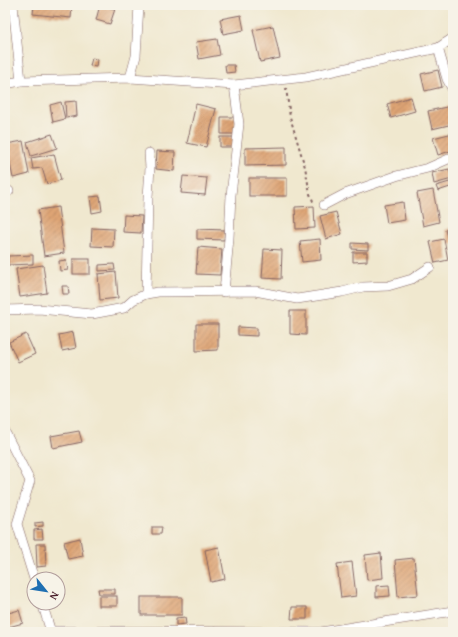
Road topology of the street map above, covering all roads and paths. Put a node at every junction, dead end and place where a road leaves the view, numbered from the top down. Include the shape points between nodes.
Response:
1 (13, 5) edge
2 (140, 5) edge
3 (453, 38) edge
4 (438, 48) junction
5 (130, 78) junction
6 (285, 79) junction
7 (21, 81) junction
8 (5, 84) edge
9 (234, 85) junction
10 (453, 90) edge
11 (149, 153) dead end
12 (453, 157) edge
13 (324, 205) joint
14 (430, 267) dead end
15 (224, 292) junction
16 (146, 294) junction
17 (5, 310) edge
18 (5, 432) edge
19 (32, 571) edge
20 (45, 611) edge
21 (453, 611) edge
22 (51, 631) edge

1 - 7 street
2 - 5 street via 136,56
3 - 4 street
4 - 6 street via 306,77
4 - 10 street
5 - 7 street
5 - 9 street
6 - 9 street
6 - 13 path via 290,117 306,167 310,194 313,201
7 - 8 street
9 - 15 street via 239,124
11 - 16 street
12 - 13 street via 428,168 345,194
14 - 15 street via 412,279 388,286 363,287 296,299 254,291
15 - 16 street
16 - 17 street via 124,308 92,314 39,309
18 - 19 street via 30,481 17,524
20 - 22 street
21 - 22 street via 321,632

